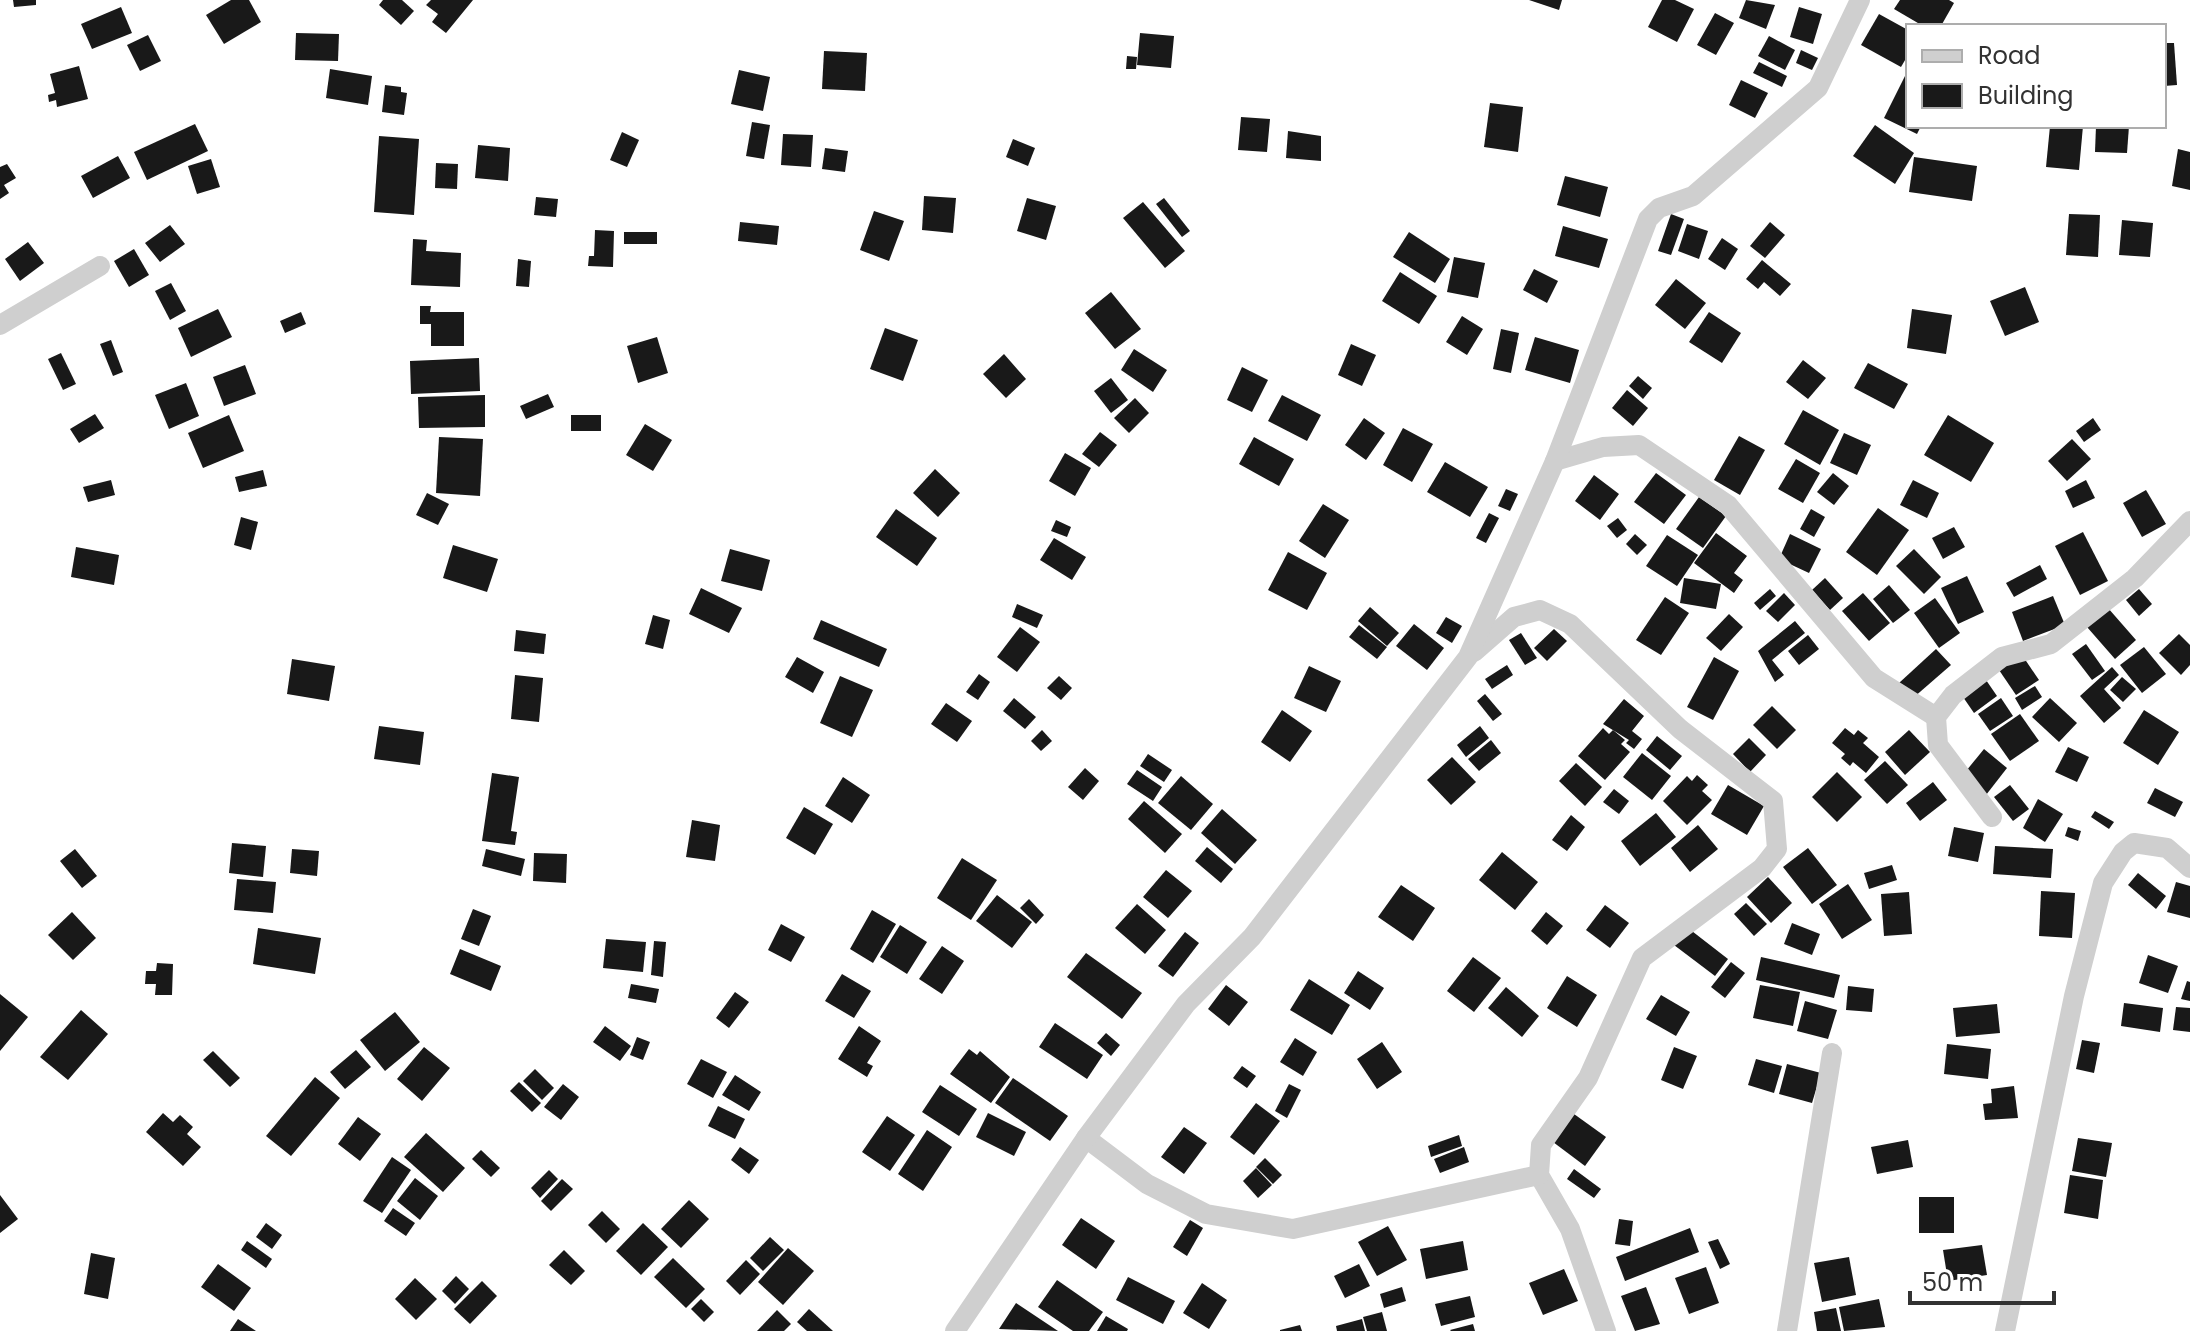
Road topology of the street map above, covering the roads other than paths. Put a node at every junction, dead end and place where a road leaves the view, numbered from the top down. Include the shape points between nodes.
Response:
1 (1860, 0) edge
2 (100, 266) dead end
3 (0, 325) edge
4 (1555, 461) junction
5 (2190, 521) edge
6 (1468, 657) junction
7 (1936, 717) junction
8 (1992, 817) dead end
9 (2190, 868) edge
10 (1832, 1053) dead end
11 (1086, 1138) junction
12 (1539, 1175) junction
13 (955, 1331) edge
14 (1606, 1331) edge
15 (1787, 1331) edge
16 (2005, 1331) edge

1 - 4 street via 1818,88 1693,196 1659,208 1648,219
2 - 3 street
4 - 6 street
4 - 7 street via 1603,447 1639,445 1716,496 1874,678
5 - 7 street via 2135,578 2051,644 2002,657 1953,695
6 - 11 street via 1252,937 1186,1004
6 - 12 street via 1514,617 1540,610 1570,624 1680,729 1773,801 1777,849 1762,868 1642,958 1588,1078 1541,1145
7 - 8 street via 1938,745
9 - 16 street via 2167,848 2134,843 2103,883 2067,1027
10 - 15 street
11 - 12 street via 1147,1184 1206,1214 1293,1229
11 - 13 street
12 - 14 street via 1570,1229

